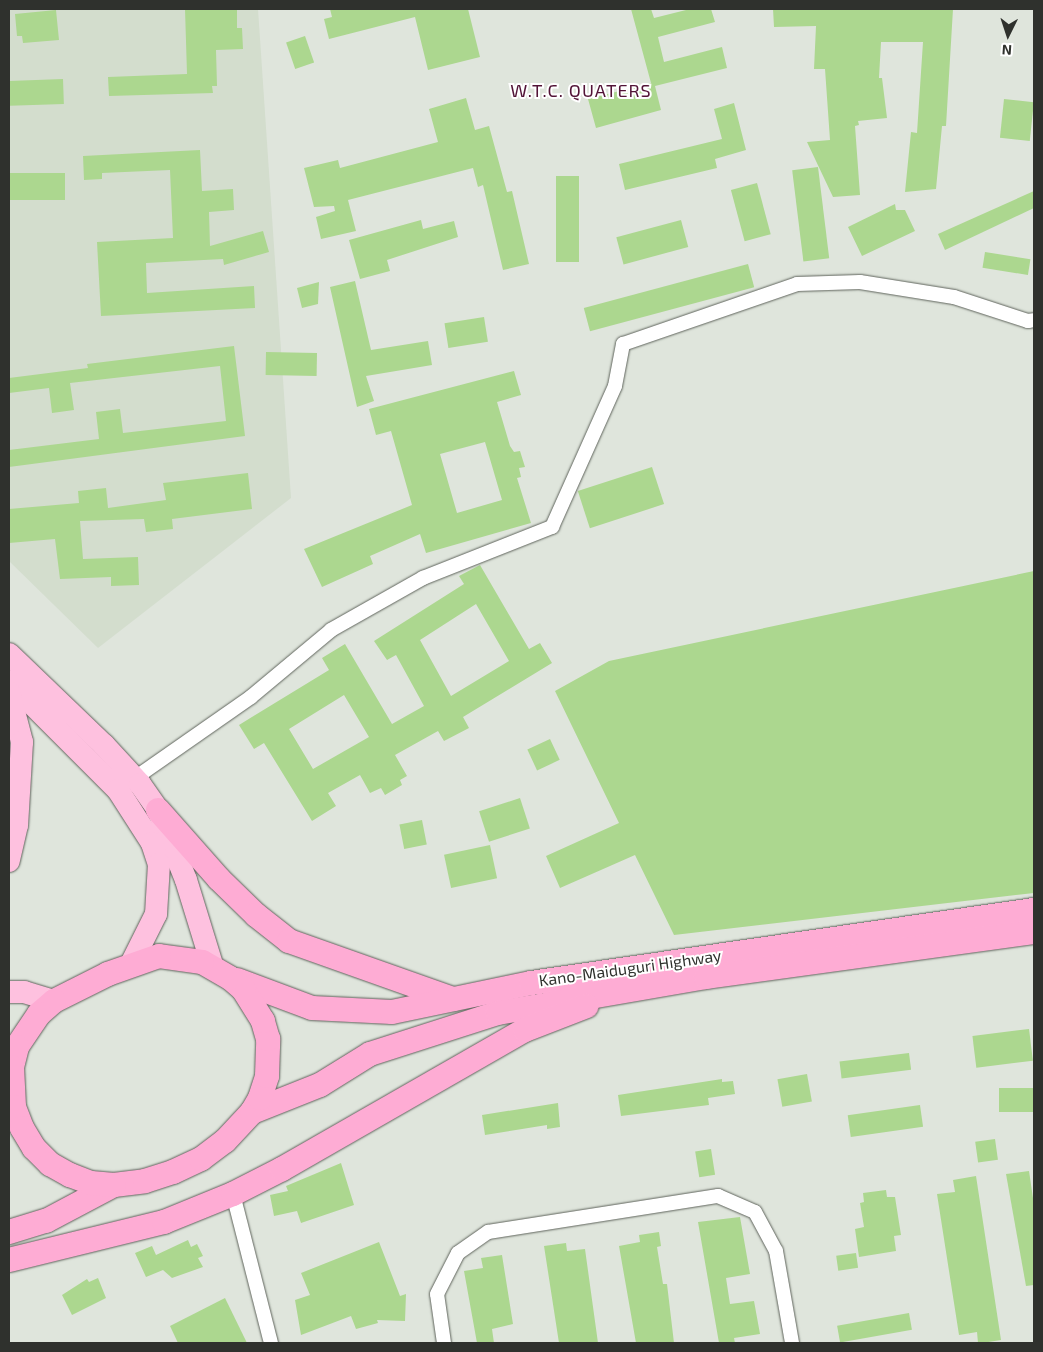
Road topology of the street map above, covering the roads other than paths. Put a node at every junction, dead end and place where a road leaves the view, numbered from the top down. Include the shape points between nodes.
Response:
1 (1032, 324) edge
2 (9, 654) edge
3 (9, 681) edge
4 (9, 692) edge
5 (135, 778) junction
6 (158, 810) junction
7 (9, 861) edge
8 (1034, 910) edge
9 (1034, 932) edge
10 (131, 964) junction
11 (222, 973) junction
12 (634, 988) junction
13 (9, 992) edge
14 (54, 1001) junction
15 (457, 1001) junction
16 (11, 1100) edge
17 (252, 1112) junction
18 (114, 1185) junction
19 (233, 1194) junction
20 (9, 1232) edge
21 (9, 1260) edge
22 (271, 1343) edge
23 (444, 1343) edge
24 (792, 1343) edge

1 - 5 street via 954,296 860,282 797,284 622,344 615,386 552,527 423,578 331,630 251,697
2 - 5 main road via 76,715
3 - 10 main road via 118,790 152,844 159,864 156,914
4 - 7 main road via 22,742 17,825
5 - 6 main road
6 - 11 main road
6 - 15 highway via 219,879 289,941 320,955
8 - 15 highway, Kano-Maiduguri Highway via 530,983
9 - 12 highway, Kano-Maiduguri Highway
10 - 11 highway, Kano-Maiduguri Highway via 159,956 182,957
10 - 14 highway, Kano-Maiduguri Highway
11 - 15 highway, Kano-Maiduguri Highway via 312,1008 392,1012
11 - 17 highway via 255,1005 268,1039 267,1076
12 - 17 highway, Kano-Maiduguri Highway via 550,1002 440,1029 370,1054 320,1085
12 - 19 highway via 524,1030
13 - 14 main road via 24,992
14 - 16 highway, Kano-Maiduguri Highway via 38,1014 17,1047
16 - 18 highway via 26,1135 50,1164 92,1182
17 - 18 highway via 225,1141 201,1159 144,1181
18 - 20 highway via 46,1221
19 - 21 highway via 164,1222
19 - 22 street
23 - 24 street via 437,1294 458,1253 488,1232 718,1196 755,1212 776,1251

